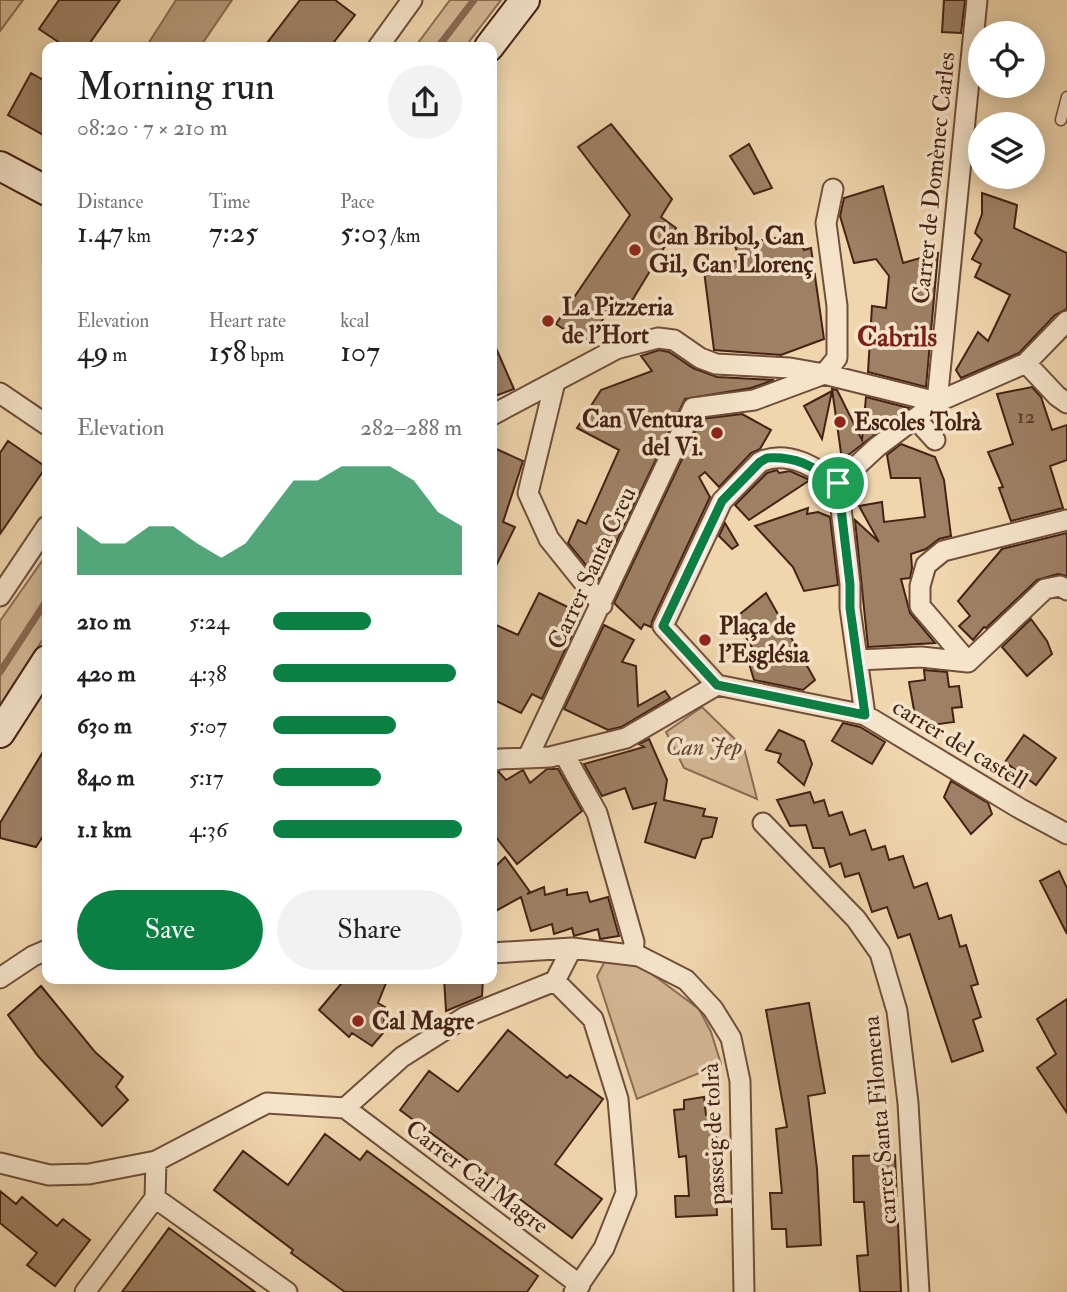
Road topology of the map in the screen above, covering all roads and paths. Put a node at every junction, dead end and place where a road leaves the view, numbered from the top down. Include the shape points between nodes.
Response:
1 (412, 0) edge
2 (525, 0) edge
3 (977, 0) edge
4 (382, 42) edge
5 (493, 42) edge
6 (1067, 97) edge
7 (1061, 120) dead end
8 (0, 166) edge
9 (42, 188) edge
10 (833, 189) dead end
11 (1067, 321) edge
12 (1026, 363) junction
13 (824, 374) junction
14 (555, 382) junction
15 (0, 393) edge
16 (937, 402) junction
17 (1067, 403) edge
18 (497, 412) edge
19 (916, 418) junction
20 (42, 422) edge
21 (935, 440) dead end
22 (838, 483) junction
23 (1067, 520) edge
24 (42, 533) edge
25 (1067, 590) edge
26 (0, 596) edge
27 (602, 605) junction
28 (858, 660) junction
29 (968, 662) junction
30 (42, 668) edge
31 (717, 685) junction
32 (865, 715) junction
33 (0, 733) edge
34 (564, 754) junction
35 (528, 757) junction
36 (497, 760) edge
37 (763, 823) dead end
38 (1067, 834) edge
39 (572, 947) junction
40 (42, 952) edge
41 (497, 953) edge
42 (633, 955) junction
43 (0, 978) edge
44 (555, 981) junction
45 (345, 1108) junction
46 (156, 1161) junction
47 (0, 1163) edge
48 (155, 1198) junction
49 (577, 1289) edge
50 (85, 1292) edge
51 (287, 1292) edge
52 (744, 1292) edge
53 (919, 1292) edge

1 - 4 street
2 - 5 street
3 - 16 street, Carrer de Domènec Carles
6 - 7 lane
8 - 9 street
10 - 13 street via 826,223 837,306 837,358
11 - 12 street
12 - 16 street
12 - 17 street
13 - 14 street via 716,364 674,340 658,338 617,349
13 - 16 street
13 - 27 street, Carrer Santa Creu via 754,400 693,408
14 - 18 street
14 - 27 street via 528,493 548,539
15 - 20 street
16 - 19 street
19 - 21 street
19 - 22 street
22 - 28 street
22 - 31 street via 806,462 779,458 760,462 722,501 663,626
23 - 29 street via 943,551 926,565 920,606
24 - 26 street
25 - 29 street via 1060,586 1045,589
27 - 35 street, Carrer Santa Creu
28 - 29 street via 921,657
28 - 32 street
30 - 33 street
31 - 32 street, carrer del castell
31 - 34 street via 626,738
32 - 38 street, carrer del castell
34 - 35 street
34 - 42 street via 597,813 634,942
35 - 36 street
37 - 53 street, carrer Santa Filomena via 856,919 880,953 897,1011 908,1103
39 - 41 street, passeig de tolrà
39 - 42 street, passeig de tolrà
39 - 44 street
40 - 43 street
42 - 52 street, passeig de tolrà via 685,980 713,1009 731,1038 740,1081
44 - 45 street via 465,1017 402,1057
44 - 49 street via 593,1019 618,1099 626,1193 604,1248
45 - 46 street via 267,1103
45 - 49 street, Carrer Cal Magre
46 - 47 street via 89,1174 49,1175
46 - 48 street
48 - 50 street
48 - 51 street

